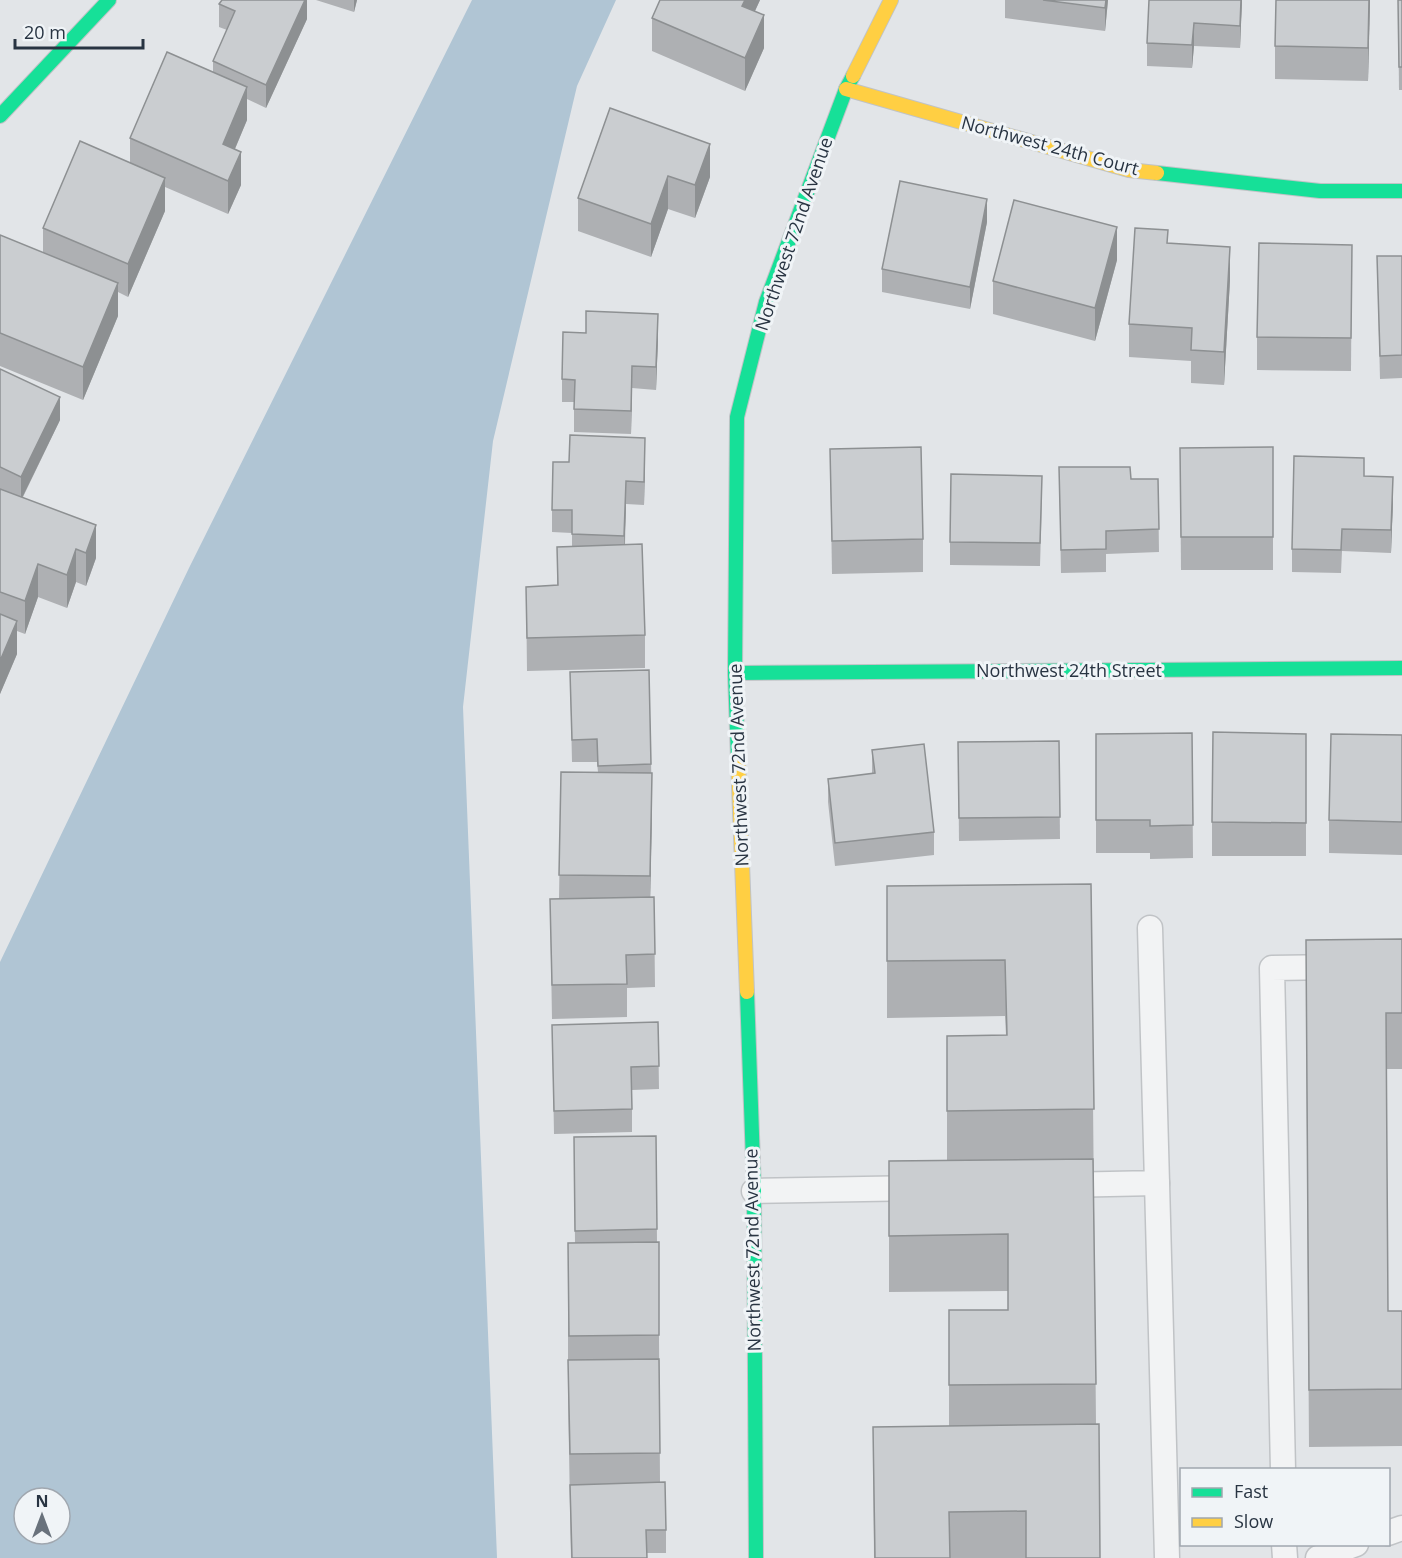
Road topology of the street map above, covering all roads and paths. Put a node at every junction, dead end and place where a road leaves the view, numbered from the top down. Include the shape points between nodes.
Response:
1 (109, 0) edge
2 (891, 0) edge
3 (846, 88) junction
4 (0, 116) edge
5 (1402, 190) edge
6 (1402, 668) edge
7 (735, 674) junction
8 (1150, 927) dead end
9 (1402, 966) edge
10 (1157, 1183) junction
11 (1038, 1185) edge
12 (943, 1187) edge
13 (754, 1191) junction
14 (1283, 1468) edge
15 (1353, 1546) edge
16 (756, 1558) edge
17 (1167, 1558) edge
18 (1318, 1558) edge

1 - 4 street
2 - 3 street, Northwest 72nd Avenue
3 - 5 street, Northwest 24th Court via 1129,170 1320,191
3 - 7 street, Northwest 72nd Avenue via 766,302 736,417
6 - 7 street, Northwest 24th Street
7 - 13 street, Northwest 72nd Avenue
8 - 10 lane
9 - 14 lane via 1272,968
10 - 11 lane
10 - 17 lane
12 - 13 lane
13 - 16 street, Northwest 72nd Avenue
15 - 18 lane

